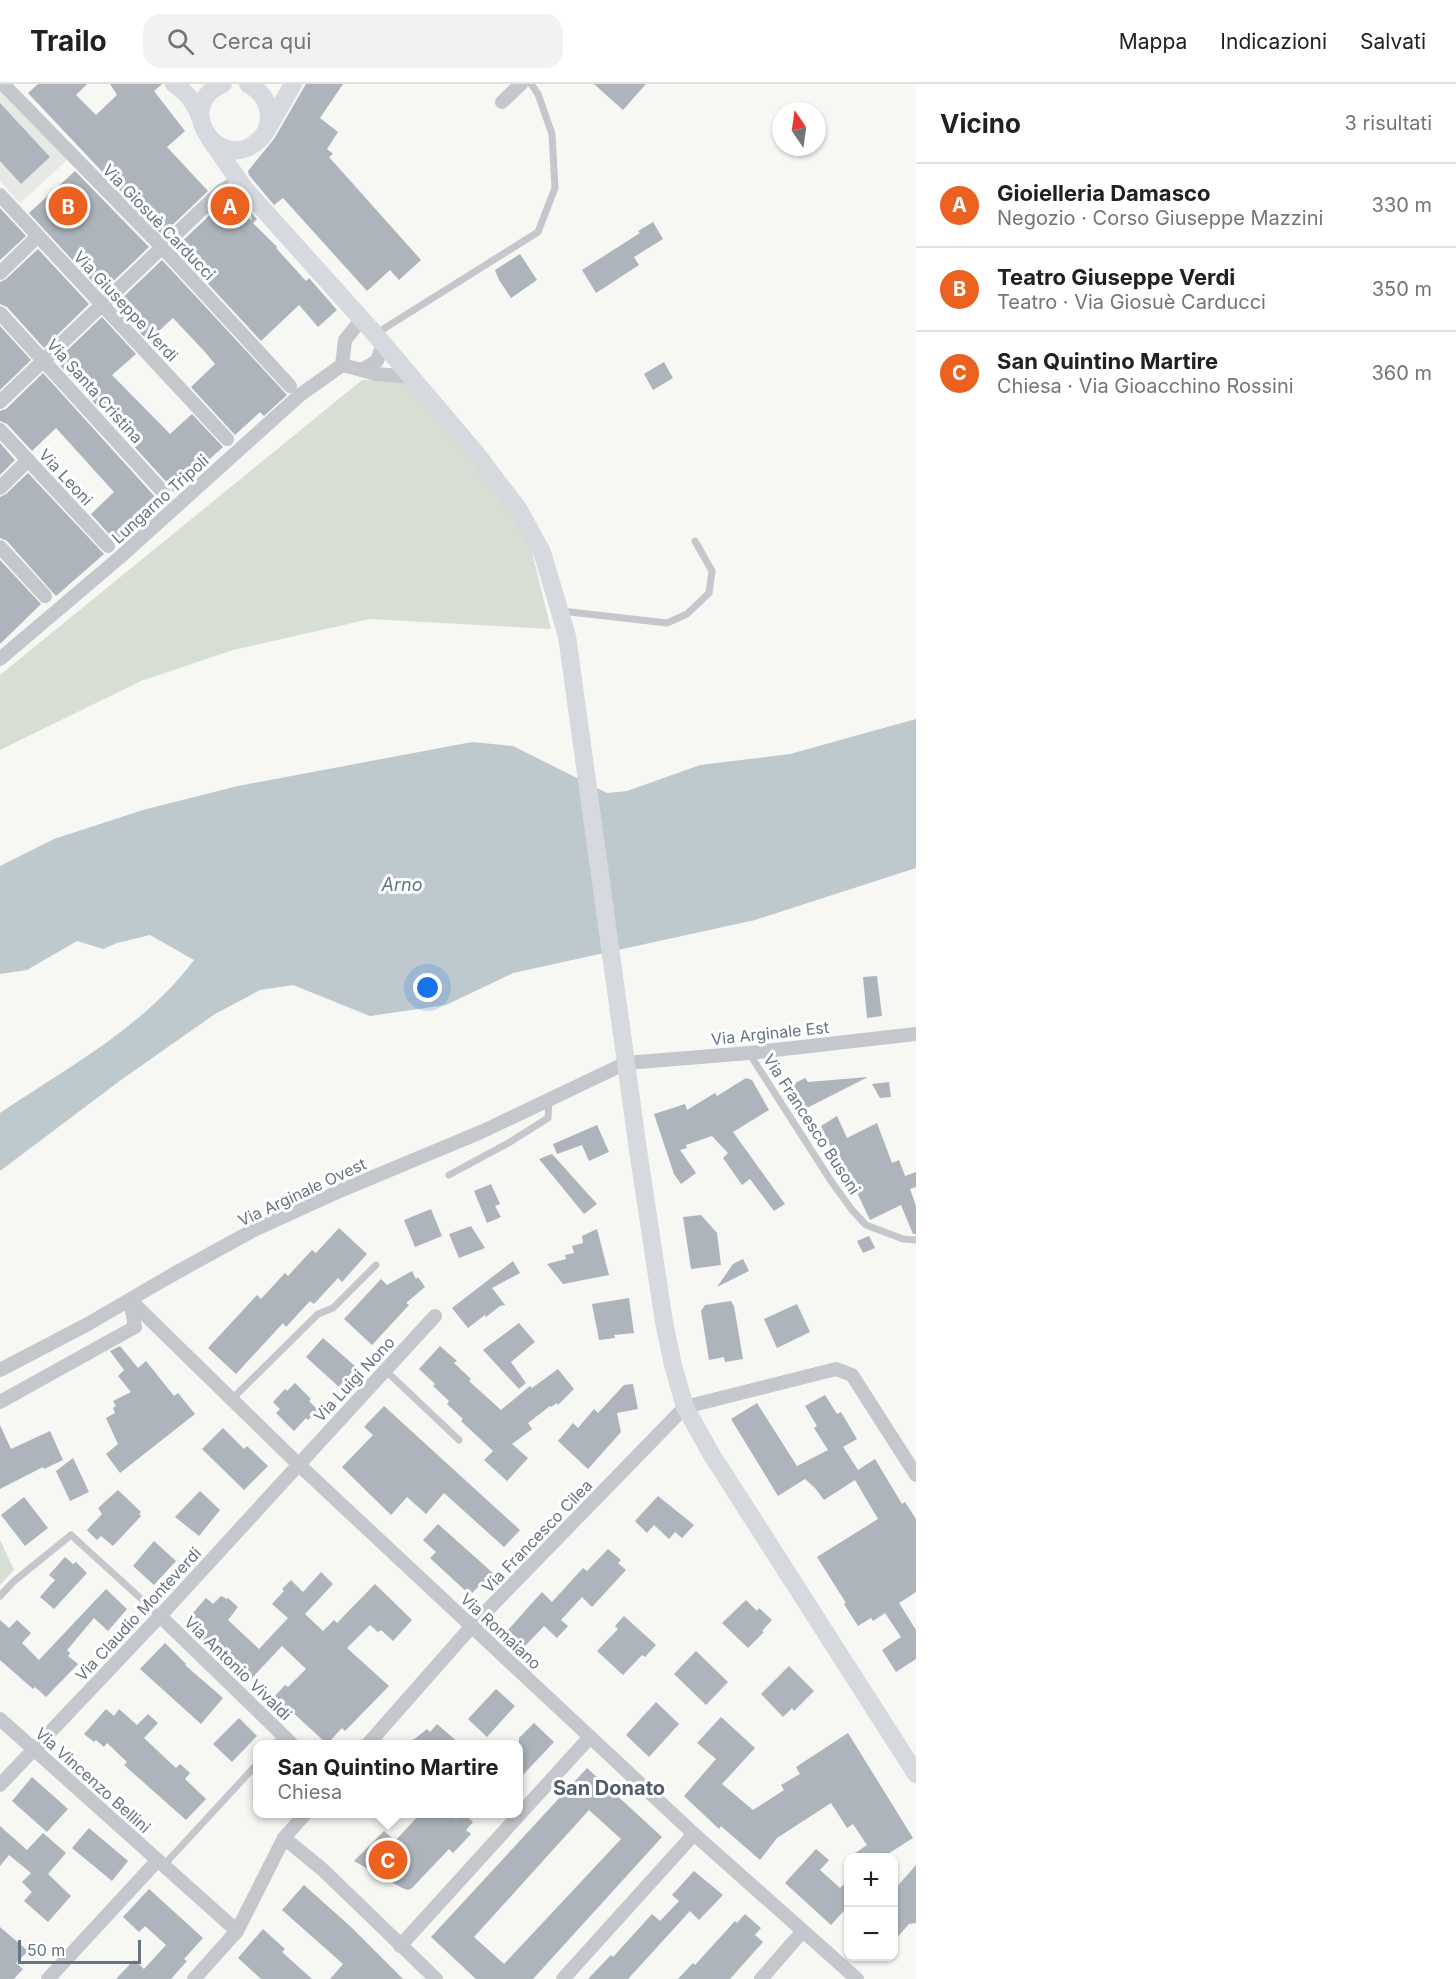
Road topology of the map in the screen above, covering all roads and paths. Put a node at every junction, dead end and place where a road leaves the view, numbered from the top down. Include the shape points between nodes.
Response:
1 (3, 84) edge
2 (174, 84) edge
3 (223, 84) edge
4 (248, 84) edge
5 (293, 84) edge
6 (521, 84) edge
7 (531, 84) edge
8 (502, 102) dead end
9 (201, 119) junction
10 (263, 135) junction
11 (210, 139) junction
12 (239, 180) junction
13 (0, 195) edge
14 (39, 236) junction
15 (162, 247) junction
16 (0, 273) edge
17 (103, 304) junction
18 (0, 313) edge
19 (362, 320) junction
20 (379, 339) junction
21 (45, 360) junction
22 (342, 365) junction
23 (362, 370) junction
24 (411, 377) junction
25 (290, 386) dead end
26 (0, 402) edge
27 (0, 430) edge
28 (227, 439) dead end
29 (28, 460) junction
30 (0, 488) edge
31 (164, 493) dead end
32 (695, 541) dead end
33 (108, 546) dead end
34 (0, 547) edge
35 (45, 596) dead end
36 (561, 611) junction
37 (0, 659) edge
38 (916, 1034) edge
39 (749, 1053) junction
40 (626, 1063) junction
41 (549, 1100) junction
42 (449, 1175) dead end
43 (916, 1240) edge
44 (376, 1265) dead end
45 (130, 1300) junction
46 (435, 1316) dead end
47 (0, 1370) edge
48 (385, 1370) junction
49 (232, 1399) junction
50 (0, 1402) edge
51 (685, 1407) junction
52 (459, 1440) dead end
53 (298, 1464) junction
54 (916, 1475) edge
55 (0, 1596) edge
56 (160, 1616) junction
57 (472, 1626) junction
58 (0, 1719) edge
59 (590, 1737) junction
60 (282, 1740) edge
61 (372, 1740) edge
62 (35, 1750) junction
63 (253, 1768) edge
64 (916, 1774) edge
65 (0, 1785) edge
66 (523, 1811) edge
67 (302, 1818) edge
68 (516, 1818) edge
69 (694, 1834) junction
70 (284, 1838) junction
71 (160, 1864) junction
72 (237, 1931) junction
73 (802, 1932) junction
74 (400, 1946) junction
75 (48, 1979) edge
76 (194, 1979) edge
77 (436, 1979) edge
78 (563, 1979) edge
79 (761, 1979) edge
80 (857, 1979) edge

1 - 15 street, Via Giosuè Carducci
2 - 9 main road via 193,101
3 - 9 main road via 206,98
4 - 10 main road via 265,98 269,109
5 - 10 main road
6 - 8 street
7 - 20 lane via 552,134 555,188 538,232
9 - 11 main road
10 - 11 main road via 241,150 222,148
10 - 12 main road via 241,160
11 - 12 main road
12 - 15 street via 221,191
12 - 19 main road
13 - 14 street, Via Giuseppe Verdi
14 - 16 street
14 - 17 street, Via Giuseppe Verdi
15 - 17 street
15 - 25 street, Via Giosuè Carducci
17 - 21 street
17 - 28 street, Via Giuseppe Verdi
18 - 21 street, Via Santa Cristina
19 - 20 main road
19 - 22 street via 345,340
20 - 23 street via 377,361
20 - 24 main road
21 - 26 street
21 - 31 street, Via Santa Cristina
22 - 23 street
22 - 37 street, Lungarno Tripoli via 300,395
23 - 24 street
24 - 36 main road via 475,452 529,525
27 - 29 street, Via Leoni
29 - 30 street
29 - 33 street, Via Leoni
32 - 36 lane via 712,571 709,593 687,615 667,623
34 - 35 street
36 - 40 main road
38 - 39 street, Via Arginale Est
39 - 40 street, Via Arginale Est
39 - 43 lane, Via Francesco Busoni via 852,1210 866,1225
40 - 41 street, Via Arginale Ovest
40 - 51 main road via 664,1322
41 - 42 lane via 548,1118
41 - 45 street, Via Arginale Ovest via 252,1232
44 - 49 lane via 333,1308 318,1314
45 - 47 street, Via Arginale Ovest
45 - 49 street, Via Romaiano
45 - 50 street via 135,1327
46 - 48 street, Via Luigi Nono
48 - 52 lane
48 - 53 street, Via Luigi Nono
49 - 53 street, Via Romaiano
51 - 54 street via 836,1369 852,1375
51 - 57 street, Via Francesco Cilea
51 - 64 main road
53 - 56 street, Via Claudio Monteverdi
53 - 57 street, Via Romaiano
55 - 56 lane via 71,1535
56 - 60 street, Via Antonio Vivaldi
56 - 62 street, Via Claudio Monteverdi
57 - 59 street, Via Romaiano
57 - 61 street, Via Francesco Cilea
58 - 62 street, Via Vincenzo Bellini
59 - 66 street
59 - 69 street, Via Romaiano
62 - 65 street, Via Claudio Monteverdi
62 - 71 street, Via Vincenzo Bellini
63 - 71 lane
67 - 70 street
68 - 74 street
69 - 73 street, Via Romaiano
69 - 78 street
70 - 72 street
70 - 74 street via 322,1869
71 - 72 street, Via Vincenzo Bellini
71 - 75 street
72 - 76 street
73 - 79 street
73 - 80 street, Via Romaiano
74 - 77 street

